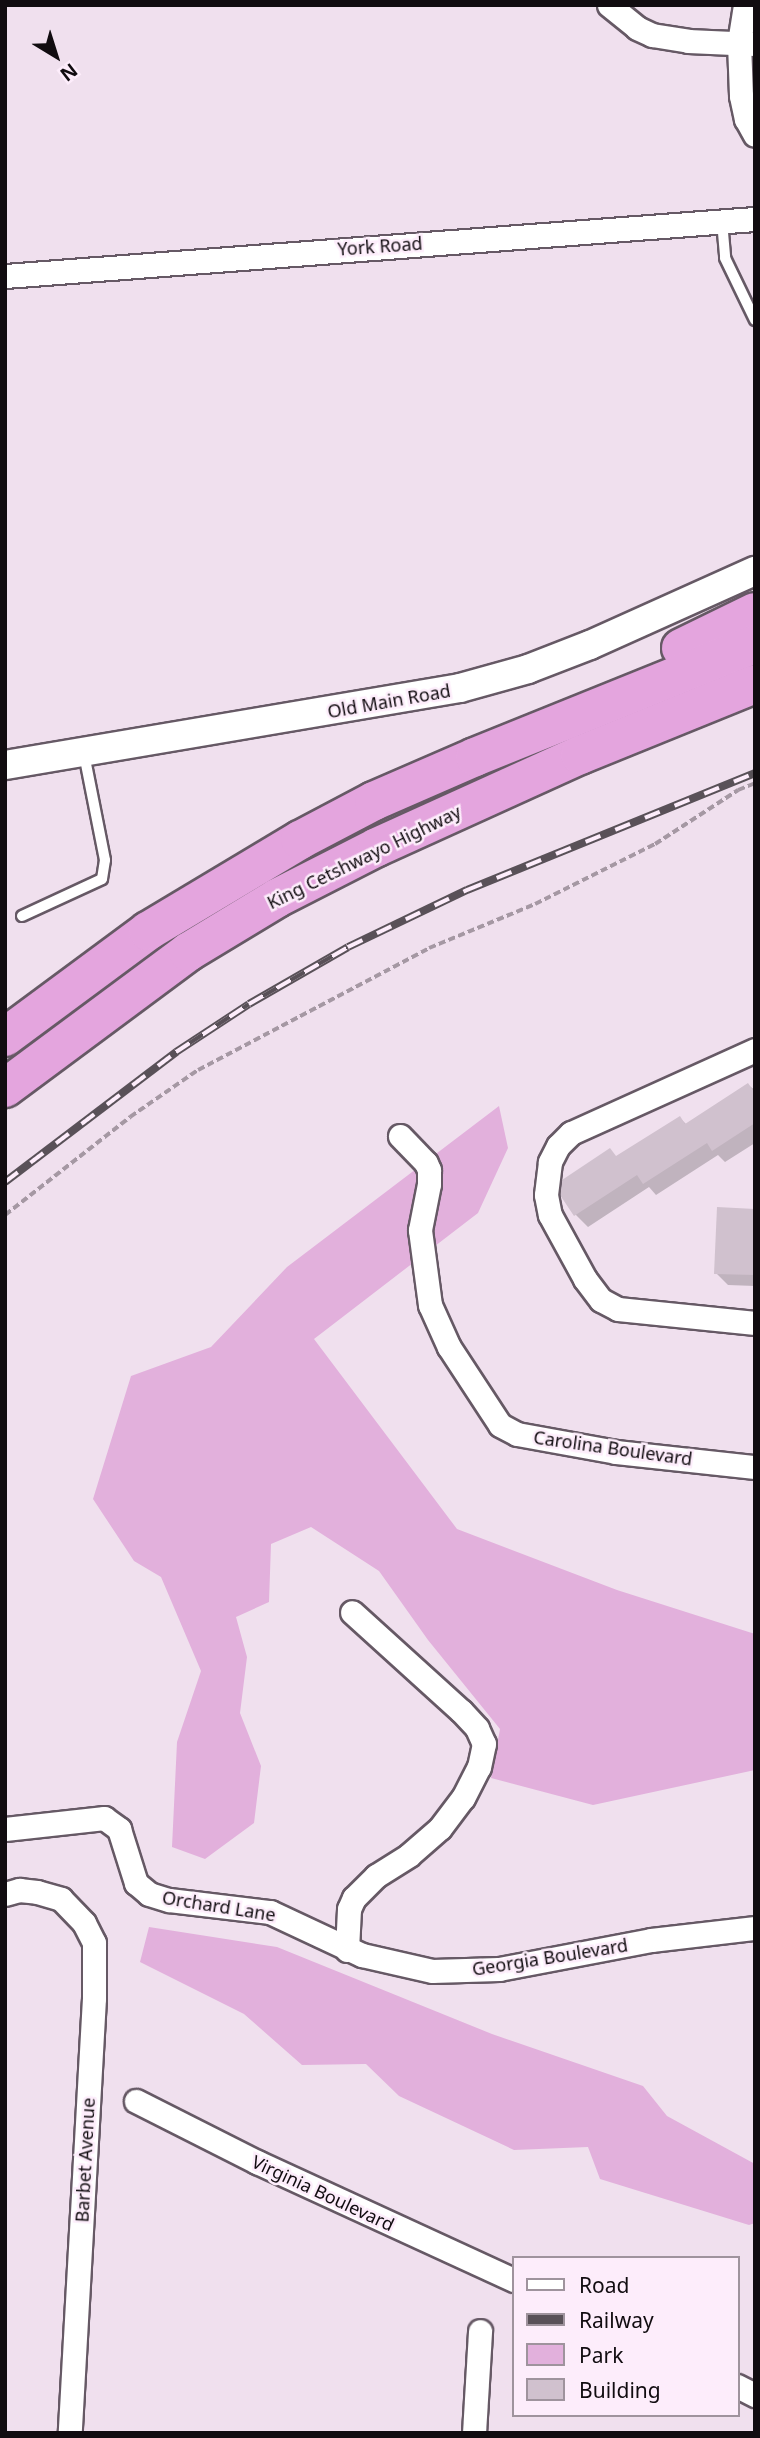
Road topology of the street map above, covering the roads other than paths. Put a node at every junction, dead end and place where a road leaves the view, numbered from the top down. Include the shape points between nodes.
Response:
1 (609, 5) edge
2 (745, 5) edge
3 (747, 44) edge
4 (755, 135) edge
5 (755, 219) edge
6 (722, 221) junction
7 (5, 276) edge
8 (755, 320) edge
9 (755, 571) edge
10 (755, 612) edge
11 (755, 644) edge
12 (755, 684) edge
13 (755, 703) edge
14 (83, 751) junction
15 (475, 757) junction
16 (5, 765) edge
17 (509, 788) junction
18 (22, 916) dead end
19 (5, 1037) edge
20 (755, 1050) edge
21 (5, 1088) edge
22 (400, 1136) dead end
23 (755, 1323) edge
24 (755, 1467) edge
25 (352, 1612) dead end
26 (5, 1829) edge
27 (5, 1894) edge
28 (755, 1928) edge
29 (347, 1950) junction
30 (136, 2101) dead end
31 (512, 2280) edge
32 (480, 2331) dead end
33 (739, 2387) edge
34 (755, 2395) edge
35 (70, 2433) edge
36 (474, 2433) edge

1 - 3 street via 652,35
2 - 3 street
3 - 4 street via 741,96
5 - 6 street, York Road
6 - 7 street, York Road
6 - 8 lane via 725,258
9 - 14 street, Old Main Road via 590,645 460,688
10 - 15 highway via 531,721
11 - 15 highway
12 - 17 highway, King Cetshwayo Highway
13 - 17 highway
14 - 16 street, Old Main Road
14 - 18 lane via 105,860 102,879
15 - 19 highway via 374,801 214,889 148,931
17 - 21 highway, King Cetshwayo Highway via 377,847 223,929
20 - 23 street via 571,1133 550,1162 546,1195 550,1215 601,1300 618,1309
22 - 24 street, Carolina Boulevard via 429,1170 420,1230 430,1305 449,1347 500,1426 517,1434 616,1452
25 - 29 street via 461,1711 484,1744 479,1767 463,1798 440,1828 354,1898
26 - 29 street, Orchard Lane via 104,1818 119,1829 136,1883 149,1894 270,1912
27 - 35 street, Barbet Avenue via 19,1890 61,1899 94,1943
28 - 29 street, Georgia Boulevard via 651,1940 499,1969 453,1972 395,1965
30 - 31 street, Virginia Boulevard
32 - 36 street
33 - 34 street

